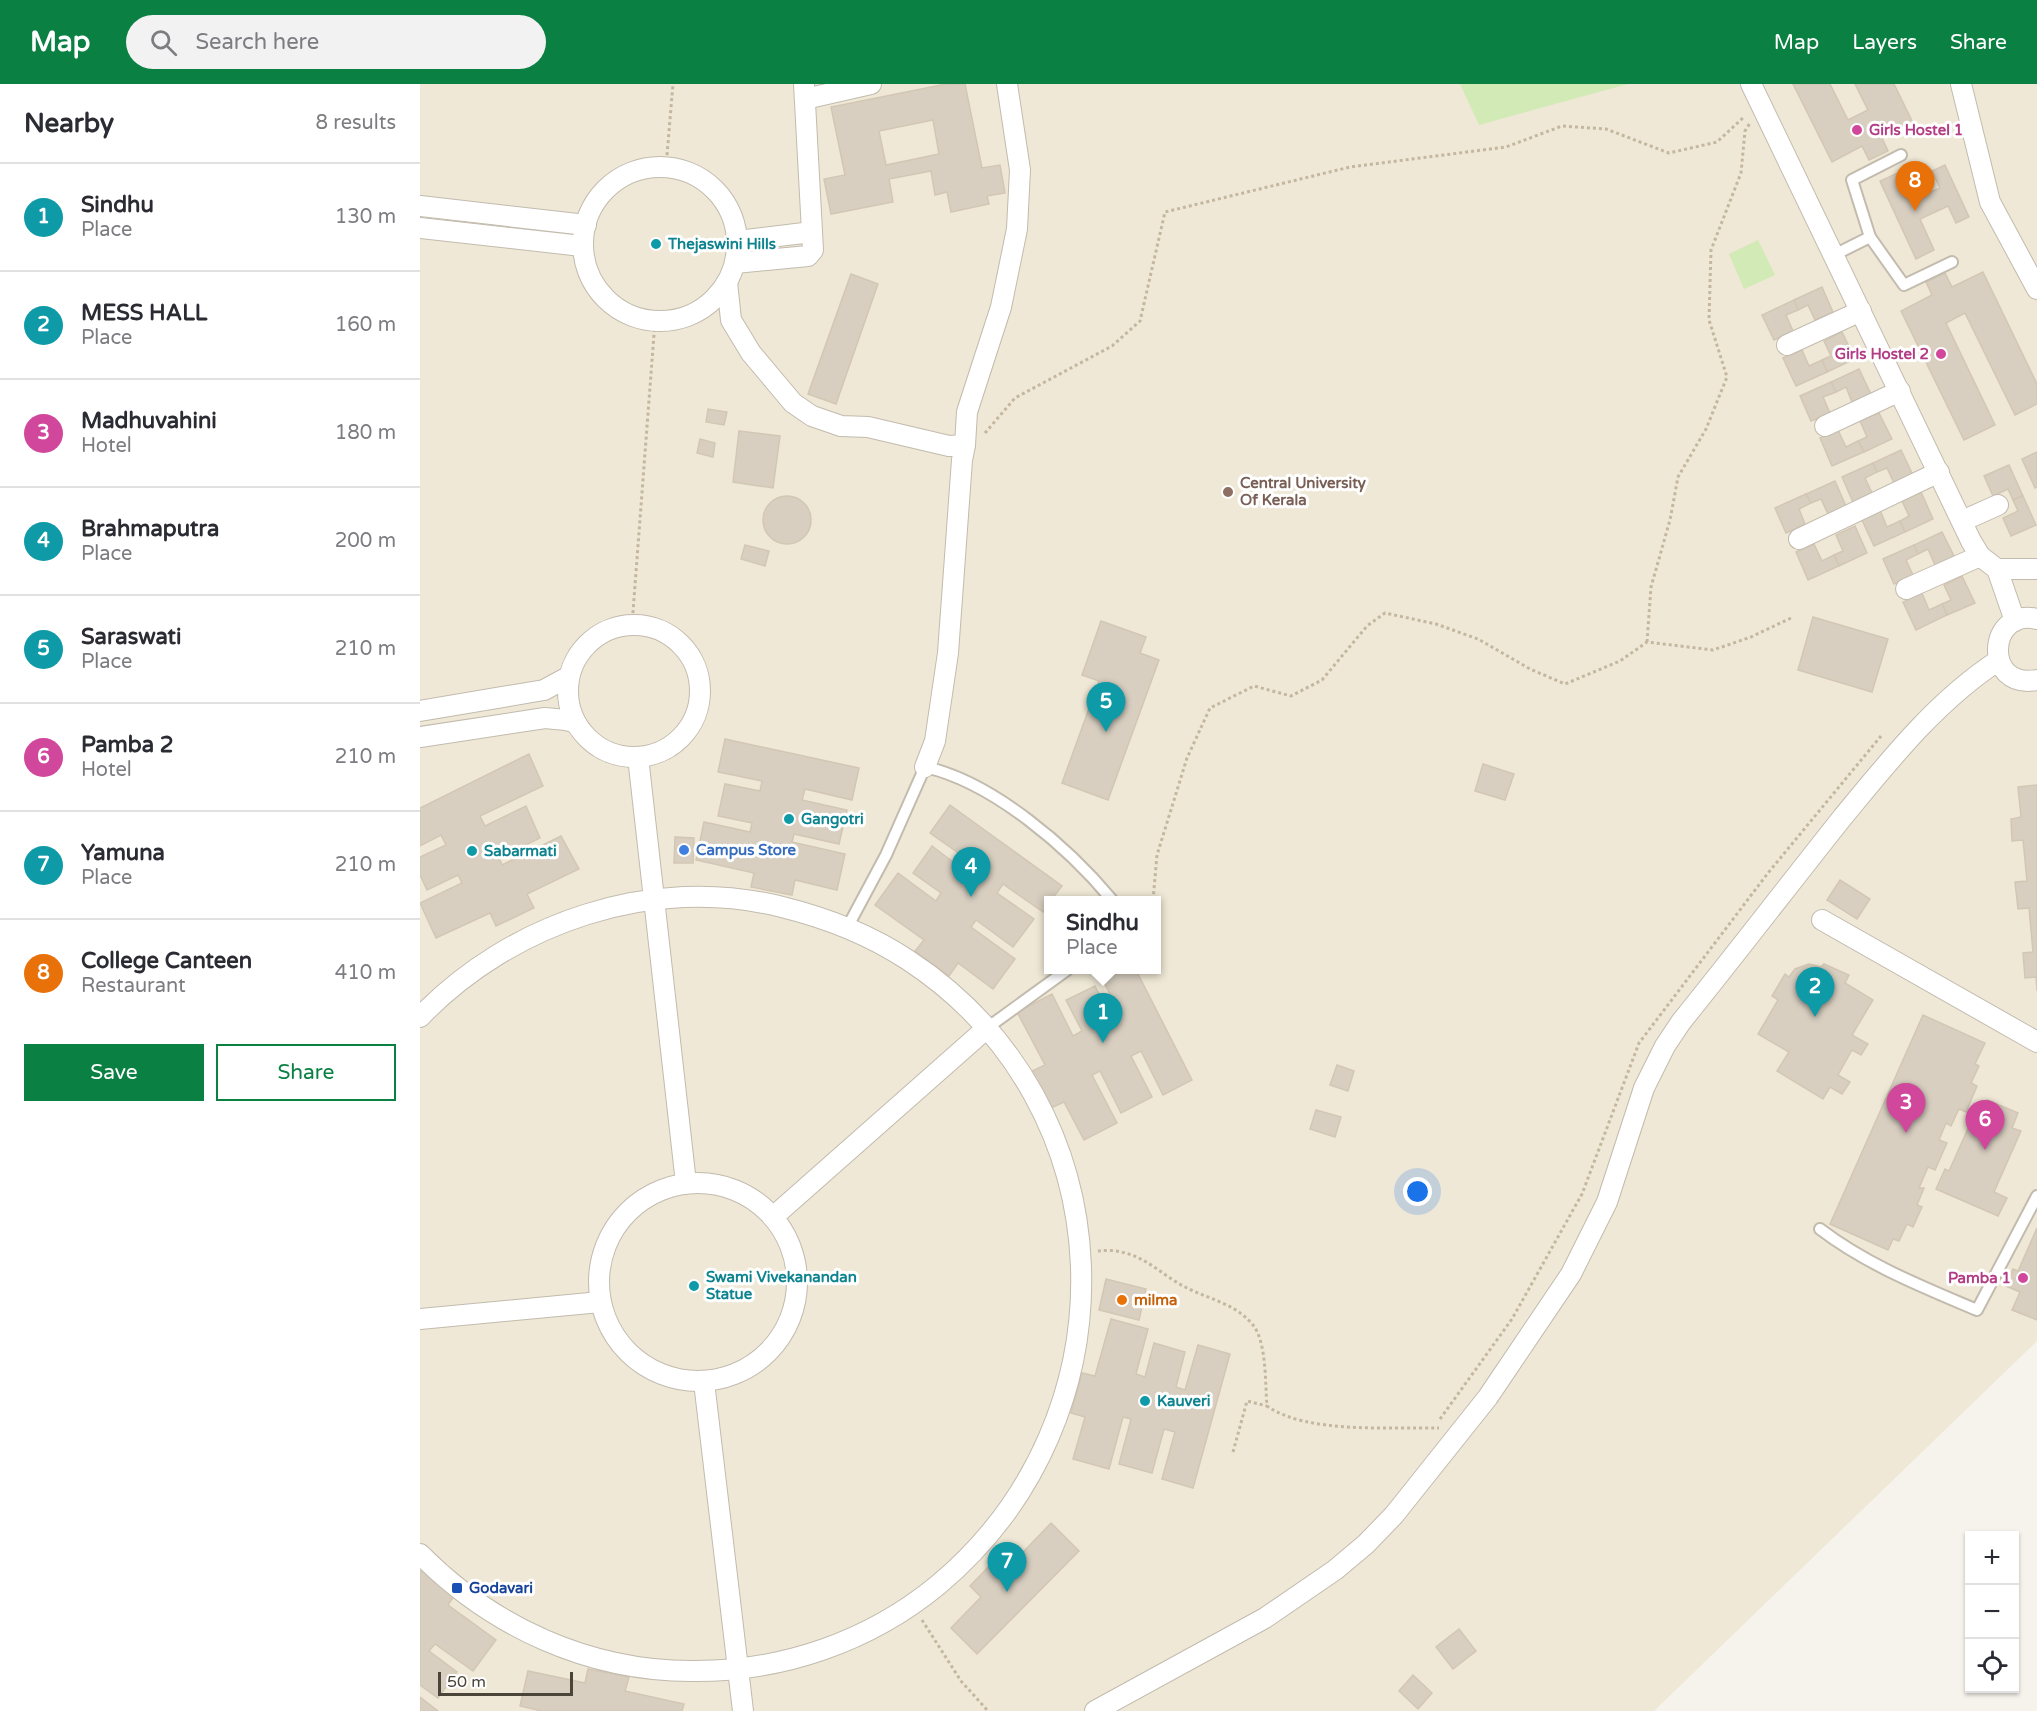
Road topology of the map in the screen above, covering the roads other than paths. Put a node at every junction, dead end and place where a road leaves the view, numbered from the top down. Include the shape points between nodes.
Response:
1 (871, 84) edge
2 (1007, 84) edge
3 (1751, 84) edge
4 (1961, 84) edge
5 (805, 92) edge
6 (1901, 155) dead end
7 (420, 206) edge
8 (586, 225) junction
9 (420, 228) edge
10 (812, 232) junction
11 (1870, 237) junction
12 (737, 241) junction
13 (582, 246) junction
14 (1834, 255) junction
15 (1952, 262) dead end
16 (735, 263) junction
17 (727, 282) junction
18 (2037, 289) edge
19 (1861, 311) junction
20 (1787, 345) dead end
21 (1900, 391) junction
22 (1825, 426) dead end
23 (965, 446) junction
24 (1939, 472) junction
25 (1998, 505) dead end
26 (1962, 520) junction
27 (1798, 539) dead end
28 (1980, 556) junction
29 (1997, 569) junction
30 (2037, 569) edge
31 (1906, 589) dead end
32 (2037, 619) edge
33 (2015, 621) junction
34 (1999, 660) junction
35 (568, 677) junction
36 (2037, 680) edge
37 (420, 711) edge
38 (576, 723) junction
39 (420, 737) edge
40 (638, 758) junction
41 (926, 767) junction
42 (1109, 896) edge
43 (655, 900) junction
44 (1822, 920) dead end
45 (847, 928) junction
46 (1060, 974) edge
47 (420, 1017) edge
48 (987, 1028) junction
49 (2037, 1042) edge
50 (686, 1183) junction
51 (2037, 1196) edge
52 (773, 1217) junction
53 (1820, 1229) dead end
54 (600, 1302) junction
55 (420, 1319) edge
56 (704, 1382) junction
57 (420, 1554) edge
58 (739, 1669) junction
59 (743, 1711) edge
60 (1095, 1711) edge

1 - 5 street
2 - 23 street via 1020,170 1017,229 1001,307 967,412
3 - 14 street
4 - 18 street via 1990,202
5 - 10 street
6 - 11 lane via 1852,180
7 - 8 street
8 - 12 street via 600,195 619,178 641,169 666,166 689,172 710,185 725,201 734,220
8 - 13 street
9 - 13 street
10 - 12 street
10 - 16 street via 813,250 808,256
11 - 14 lane
11 - 15 lane via 1904,285
12 - 16 street
13 - 17 street via 596,287 613,305 634,317 676,320 714,300
14 - 19 street
16 - 17 street
17 - 23 street via 731,320 751,353 793,403 812,416 840,426 868,427 949,446
19 - 20 street
19 - 21 street
21 - 22 street
21 - 24 street
23 - 41 street via 948,653
24 - 26 street
24 - 27 street
25 - 26 street
26 - 28 street
28 - 29 street
28 - 31 street
29 - 30 street
29 - 33 street
32 - 33 street
33 - 34 street via 2002,633
34 - 36 street via 2010,676 2028,682
34 - 60 street via 1962,687 1904,744 1681,1022 1644,1088 1619,1171 1571,1274 1463,1429 1388,1522 1335,1570 1265,1618
35 - 37 street via 543,690
35 - 38 street via 570,709
35 - 40 street via 584,647 614,628 650,627 682,646 699,679 695,716 672,745
38 - 39 street via 545,718
38 - 40 street via 596,746 623,757
40 - 43 street
41 - 42 lane via 960,778 1017,813 1060,846
41 - 45 lane
43 - 45 street via 694,897 753,902 810,914
43 - 47 street via 585,915 519,942 459,981
43 - 50 street
44 - 49 street
45 - 48 street via 879,942 927,974
46 - 48 lane
48 - 52 street
48 - 58 street via 1024,1078 1052,1133 1072,1193 1082,1293 1072,1371 1061,1409 1029,1480 1007,1513 976,1550 925,1596 837,1645 805,1656
50 - 52 street via 734,1190
50 - 54 street via 660,1190 636,1204 618,1224 604,1248
51 - 53 lane via 1977,1310 1911,1282
52 - 56 street via 788,1240 796,1266 796,1294 789,1321 775,1344 755,1364 731,1376
54 - 55 street
54 - 56 street via 610,1329 626,1352 649,1370 676,1380
56 - 58 street
57 - 58 street via 481,1605 561,1647 649,1669
58 - 59 street

